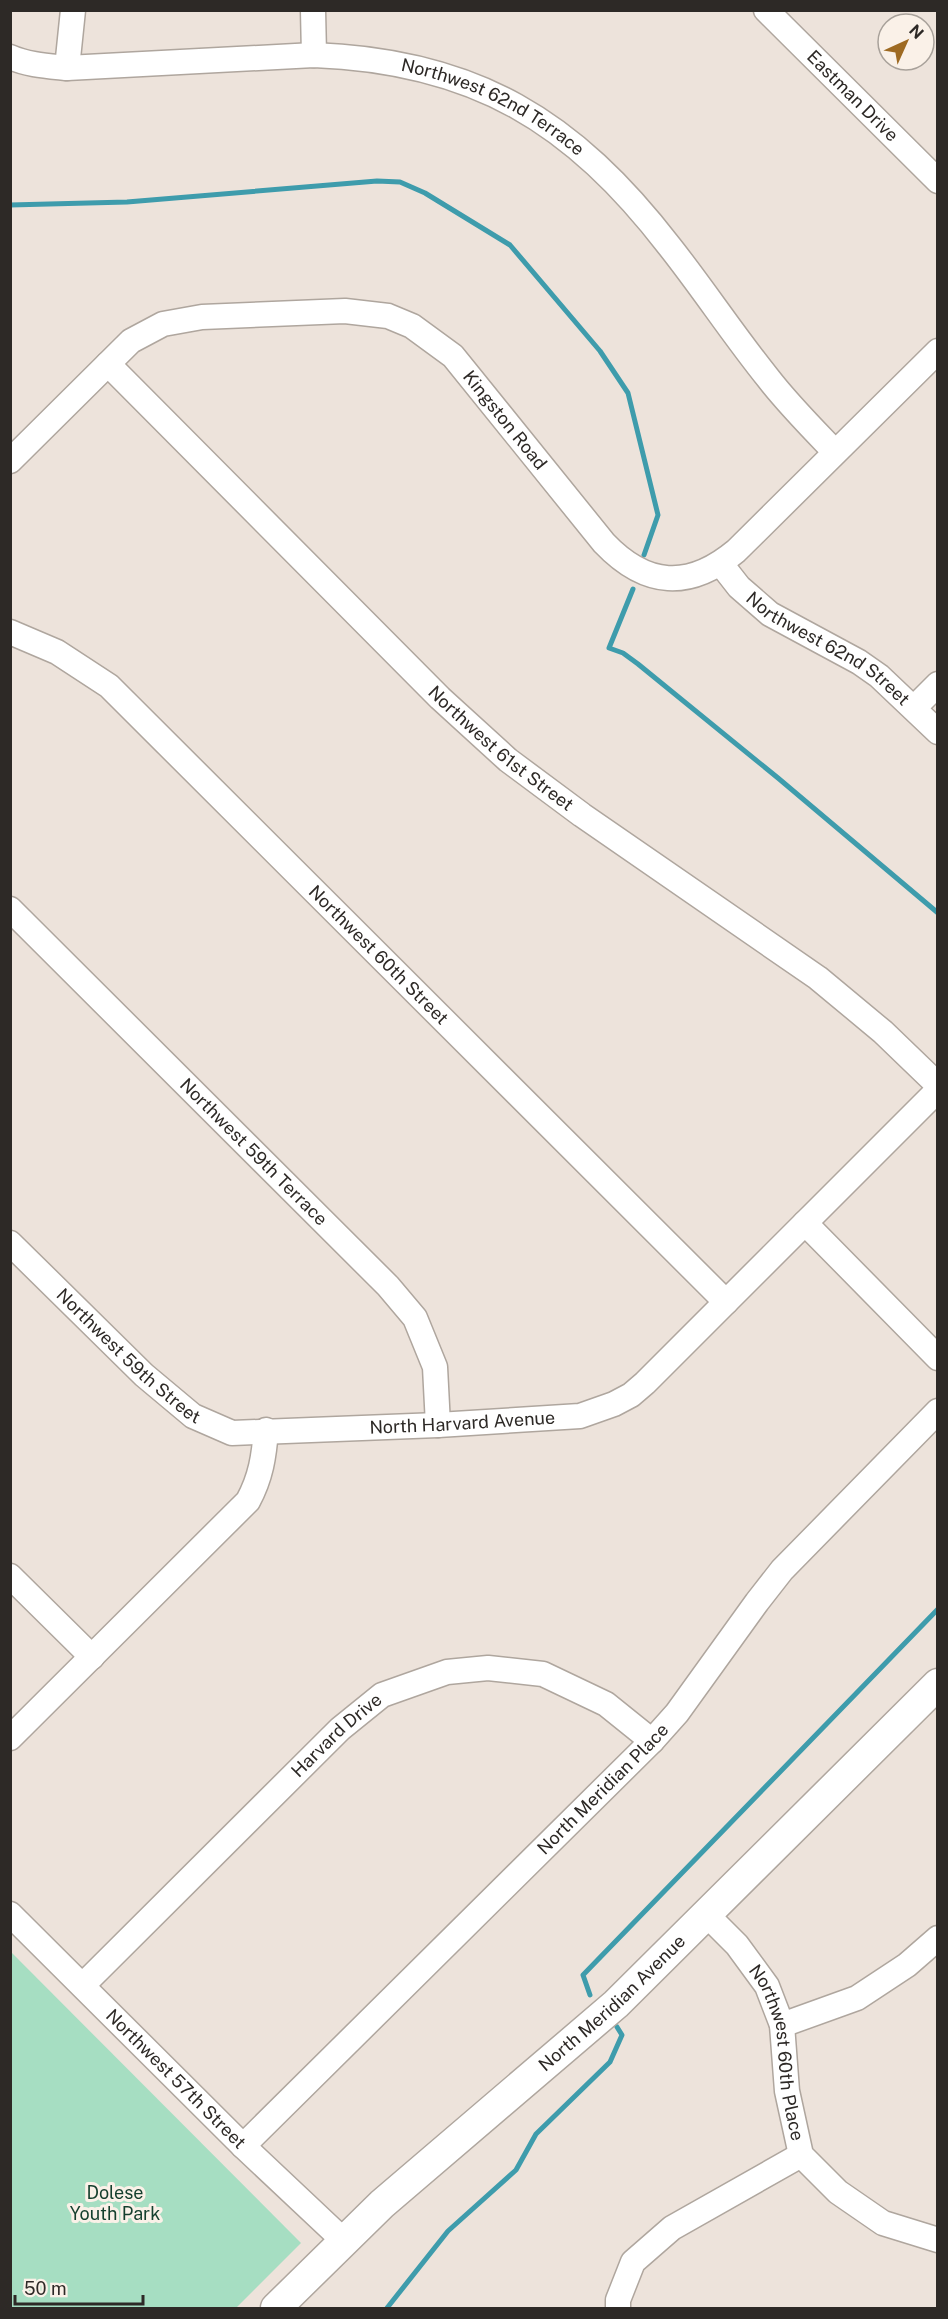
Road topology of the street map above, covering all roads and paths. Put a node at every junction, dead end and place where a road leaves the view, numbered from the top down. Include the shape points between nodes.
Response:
1 (72, 10) edge
2 (313, 10) edge
3 (766, 10) edge
4 (314, 55) junction
5 (10, 57) edge
6 (67, 68) junction
7 (934, 172) edge
8 (938, 351) edge
9 (108, 364) junction
10 (835, 452) junction
11 (10, 462) edge
12 (721, 564) junction
13 (10, 632) edge
14 (938, 684) edge
15 (914, 708) junction
16 (938, 732) edge
17 (10, 909) edge
18 (938, 1085) edge
19 (938, 1090) edge
20 (805, 1223) junction
21 (10, 1243) edge
22 (726, 1302) junction
23 (938, 1358) edge
24 (938, 1411) edge
25 (438, 1425) junction
26 (266, 1430) junction
27 (10, 1576) edge
28 (92, 1657) junction
29 (938, 1684) edge
30 (10, 1738) edge
31 (652, 1741) junction
32 (10, 1914) edge
33 (706, 1914) junction
34 (938, 1938) edge
35 (83, 1985) junction
36 (782, 2025) junction
37 (243, 2146) junction
38 (801, 2156) junction
39 (938, 2240) edge
40 (344, 2241) junction
41 (276, 2308) edge
42 (618, 2308) edge

1 - 6 street
2 - 4 street
3 - 7 street, Eastman Drive
4 - 6 street, Northwest 62nd Terrace
4 - 10 street, Northwest 62nd Terrace via 381,60 442,74 513,104 575,145 631,200 767,378
5 - 6 street, Northwest 62nd Terrace
8 - 10 street, Kingston Road
9 - 11 street, Kingston Road
9 - 12 street, Kingston Road via 146,332 182,320 345,311 388,316 411,326 453,356 620,560 646,575 662,578 693,576
9 - 18 street, Northwest 61st Street via 474,730 544,788 827,984
10 - 12 street, Kingston Road
12 - 15 street, Northwest 62nd Street via 770,615 859,662
13 - 22 street, Northwest 60th Street via 57,652 109,686
14 - 15 street
15 - 16 street, Northwest 62nd Street
17 - 25 street, Northwest 59th Terrace via 388,1286 415,1318 435,1367
19 - 20 street, North Harvard Avenue
20 - 22 street, North Harvard Avenue
20 - 23 street
21 - 26 street, Northwest 59th Street via 144,1375 193,1416 232,1432
22 - 25 street, North Harvard Avenue via 645,1383 614,1404 580,1416
24 - 31 street, North Meridian Place via 782,1570
25 - 26 street, North Harvard Avenue
26 - 28 street via 260,1478 248,1501
27 - 28 street
28 - 30 street
29 - 33 main road, North Meridian Avenue
31 - 35 street, Harvard Drive via 606,1704 543,1674 488,1668 447,1672 382,1695 340,1730
31 - 37 street, North Meridian Place
32 - 35 street, Northwest 57th Street
33 - 36 street, Northwest 60th Place via 738,1945 767,1986
33 - 40 main road, North Meridian Avenue via 615,2004 428,2163
34 - 36 street via 907,1965 857,1998
35 - 37 street, Northwest 57th Street
36 - 38 street, Northwest 60th Place via 787,2091
37 - 40 street, Northwest 57th Street
38 - 39 street, Northwest 60th Place via 838,2192 883,2223
38 - 42 street via 672,2228 633,2262
40 - 41 main road, North Meridian Avenue

